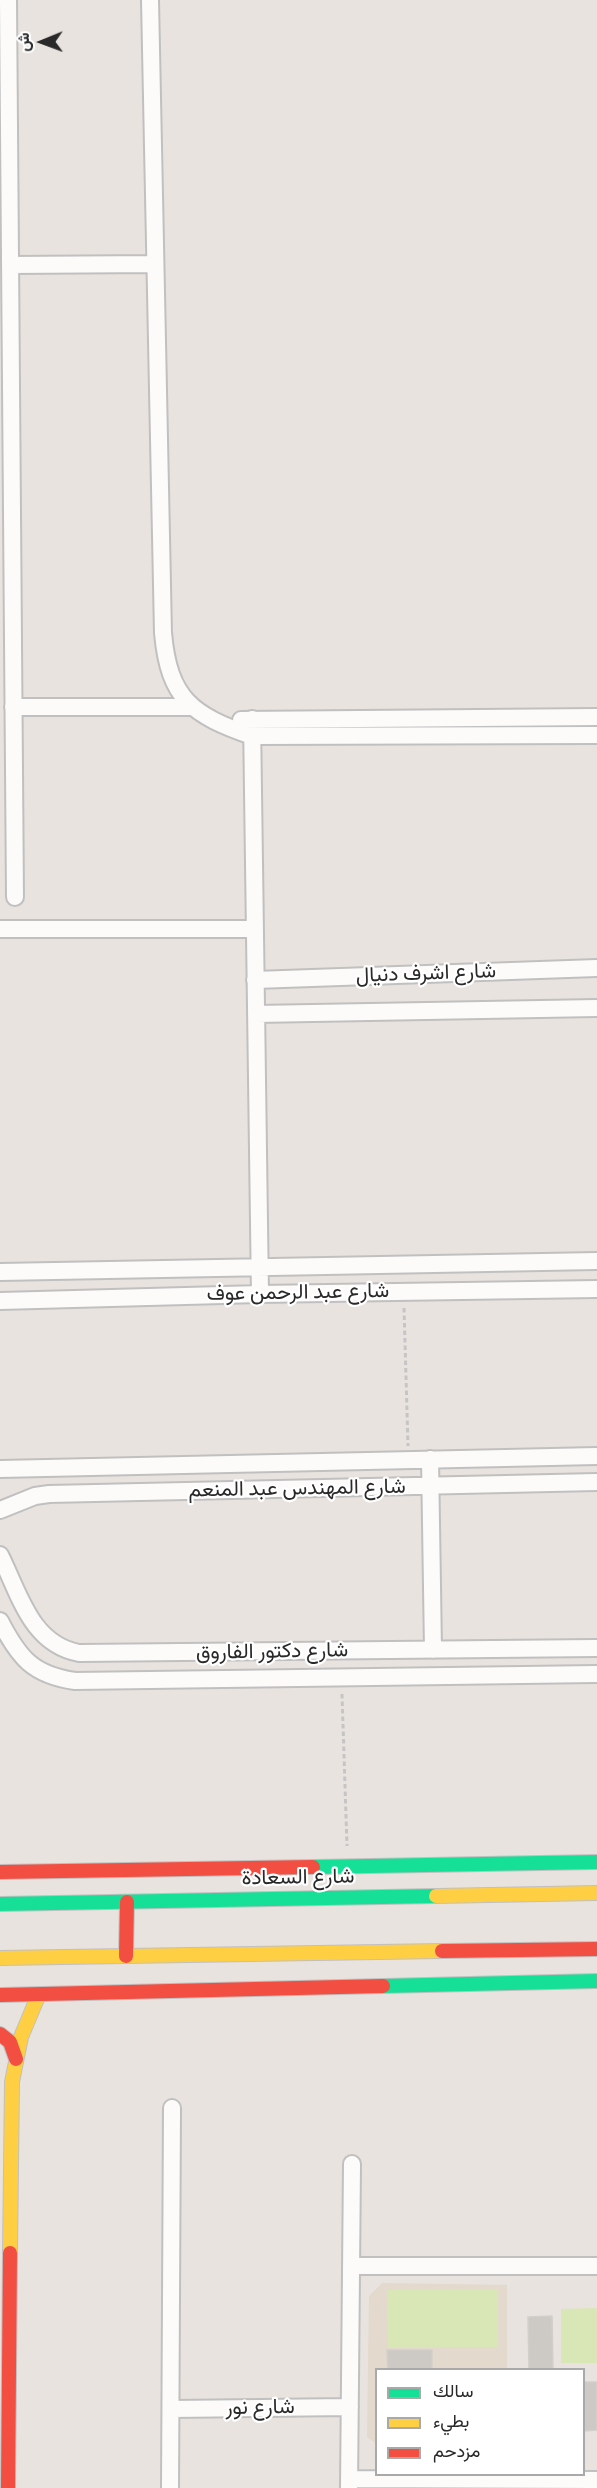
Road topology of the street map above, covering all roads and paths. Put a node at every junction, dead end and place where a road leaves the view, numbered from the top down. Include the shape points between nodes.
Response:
1 (8, 0) edge
2 (150, 0) edge
3 (155, 264) junction
4 (10, 265) junction
5 (192, 706) junction
6 (12, 707) junction
7 (597, 717) edge
8 (252, 727) junction
9 (597, 735) edge
10 (15, 897) dead end
11 (0, 929) edge
12 (254, 929) junction
13 (597, 968) edge
14 (255, 980) junction
15 (597, 1008) edge
16 (255, 1014) junction
17 (597, 1261) edge
18 (259, 1266) junction
19 (0, 1272) edge
20 (597, 1289) edge
21 (404, 1292) junction
22 (260, 1294) junction
23 (0, 1301) edge
24 (597, 1456) edge
25 (408, 1459) junction
26 (430, 1459) junction
27 (0, 1468) edge
28 (597, 1482) edge
29 (430, 1486) junction
30 (0, 1510) edge
31 (0, 1555) edge
32 (0, 1621) edge
33 (597, 1648) edge
34 (433, 1650) junction
35 (79, 1653) junction
36 (597, 1674) edge
37 (341, 1676) junction
38 (75, 1681) junction
39 (597, 1862) edge
40 (347, 1866) junction
41 (270, 1867) junction
42 (0, 1872) edge
43 (597, 1893) edge
44 (326, 1898) junction
45 (127, 1902) junction
46 (0, 1904) edge
47 (597, 1949) edge
48 (439, 1951) junction
49 (126, 1956) junction
50 (0, 1958) edge
51 (597, 1981) edge
52 (384, 1986) junction
53 (0, 1995) edge
54 (39, 1995) junction
55 (0, 2034) edge
56 (16, 2059) junction
57 (172, 2108) dead end
58 (352, 2164) dead end
59 (351, 2266) junction
60 (597, 2266) edge
61 (350, 2407) junction
62 (171, 2409) junction
63 (597, 2480) edge
64 (349, 2483) edge
65 (8, 2488) edge
66 (170, 2488) edge

1 - 4 street
2 - 3 street
3 - 4 street
3 - 5 street via 165,660 175,685
4 - 6 street
5 - 6 street
5 - 8 street via 213,723
6 - 10 street
7 - 8 street
8 - 9 street
8 - 12 street
11 - 12 street
12 - 14 street
13 - 14 street, شارع اشرف دنيال
14 - 16 street
15 - 16 street, شارع اشرف دنيال
16 - 18 street
17 - 18 street, شارع عبد الرحمن عوف
18 - 19 street, شارع عبد الرحمن عوف
18 - 22 street
20 - 21 street, شارع عبد الرحمن عوف
21 - 22 street, شارع عبد الرحمن عوف
21 - 25 path
22 - 23 street, شارع عبد الرحمن عوف
24 - 26 street, شارع المهندس عبد المنعم
25 - 26 street, شارع المهندس عبد المنعم
25 - 27 street, شارع المهندس عبد المنعم
26 - 29 street
28 - 29 street, شارع المهندس عبد المنعم
29 - 30 street, شارع المهندس عبد المنعم via 49,1494
29 - 34 street
31 - 35 street, شارع دكتور الفاروق via 39,1632 50,1643
32 - 38 street, شارع دكتور الفاروق via 18,1653 34,1668 54,1678
33 - 34 street, شارع دكتور الفاروق
34 - 35 street, شارع دكتور الفاروق
35 - 38 street
36 - 37 street, شارع دكتور الفاروق
37 - 38 street, شارع دكتور الفاروق
37 - 40 path
39 - 40 street
40 - 41 street
41 - 42 street
41 - 44 street
43 - 44 street, شارع السعادة
44 - 45 street, شارع السعادة
45 - 46 street, شارع السعادة
45 - 49 street
47 - 48 street
48 - 49 street
48 - 52 street
49 - 50 street
51 - 52 street
52 - 54 street
53 - 54 street
54 - 56 street
55 - 56 street via 10,2042
56 - 65 street via 11,2105
57 - 62 street
58 - 59 street
59 - 60 street
59 - 61 street
61 - 62 street, شارع نور
61 - 64 street
62 - 66 street
63 - 64 street

